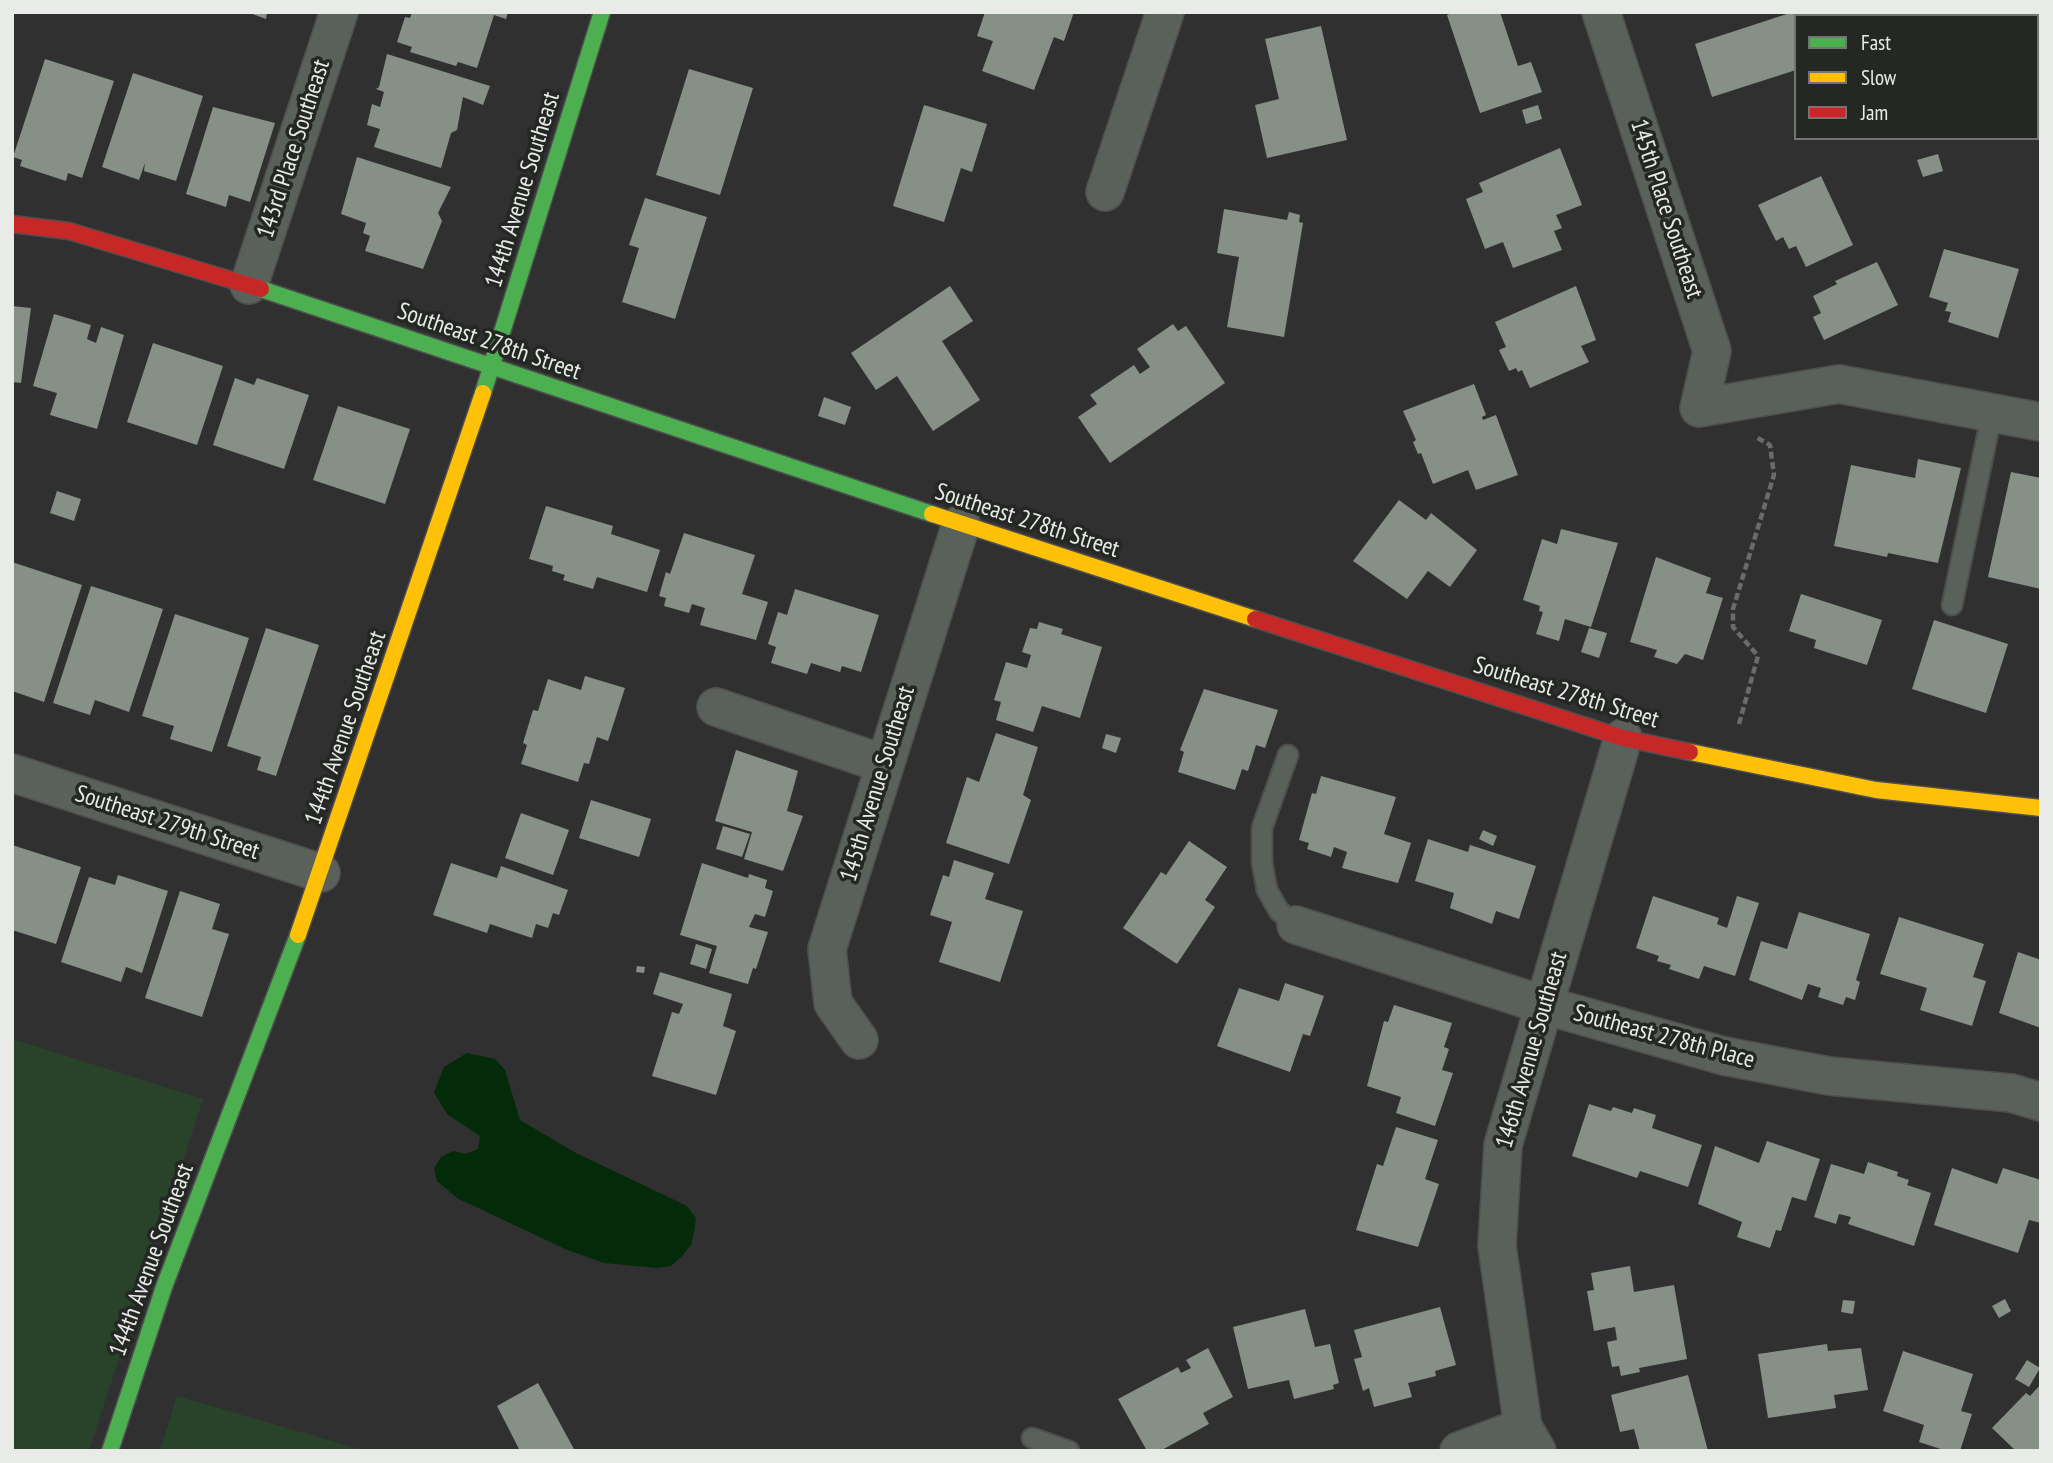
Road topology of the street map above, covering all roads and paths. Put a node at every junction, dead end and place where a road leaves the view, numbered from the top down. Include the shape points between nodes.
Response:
1 (339, 12) edge
2 (602, 12) edge
3 (1165, 12) edge
4 (1601, 12) edge
5 (1105, 191) dead end
6 (12, 224) edge
7 (249, 285) junction
8 (492, 366) junction
9 (1699, 408) junction
10 (1992, 413) junction
11 (2041, 422) edge
12 (961, 524) junction
13 (1952, 605) dead end
14 (716, 707) dead end
15 (1623, 738) junction
16 (1288, 755) dead end
17 (1729, 760) junction
18 (884, 764) junction
19 (12, 773) edge
20 (2041, 807) edge
21 (321, 873) junction
22 (1296, 925) joint
23 (1544, 1005) junction
24 (859, 1040) dead end
25 (2041, 1102) edge
26 (1032, 1438) dead end
27 (1530, 1439) edge
28 (110, 1451) edge
29 (1069, 1451) edge
30 (1459, 1451) edge

1 - 7 street, 143rd Place Southeast
2 - 8 street, 144th Avenue Southeast
3 - 5 street
4 - 9 street, 145th Place Southeast via 1712,351
6 - 7 street, Southeast 278th Street via 69,231
7 - 8 street, Southeast 278th Street
8 - 12 street, Southeast 278th Street
8 - 21 street, 144th Avenue Southeast
9 - 10 street via 1839,384
9 - 17 path via 1770,445 1774,461 1774,475 1733,609 1733,627 1758,656
10 - 11 street
10 - 13 lane
12 - 15 street, Southeast 278th Street
12 - 18 street, 145th Avenue Southeast
14 - 18 street
15 - 17 street, Southeast 278th Street
15 - 23 street, 146th Avenue Southeast
16 - 22 lane via 1262,828 1262,862 1267,890 1279,911
17 - 20 street, Southeast 278th Street via 1876,790
18 - 24 street, 145th Avenue Southeast via 827,949 832,1003
19 - 21 street, Southeast 279th Street
21 - 28 street, 144th Avenue Southeast via 163,1287
22 - 23 street, Southeast 278th Place
23 - 25 street, Southeast 278th Place via 1724,1056 1829,1076 2011,1093
23 - 27 street, 146th Avenue Southeast via 1503,1146 1497,1246
26 - 29 lane
27 - 30 street, 146th Avenue Southeast

